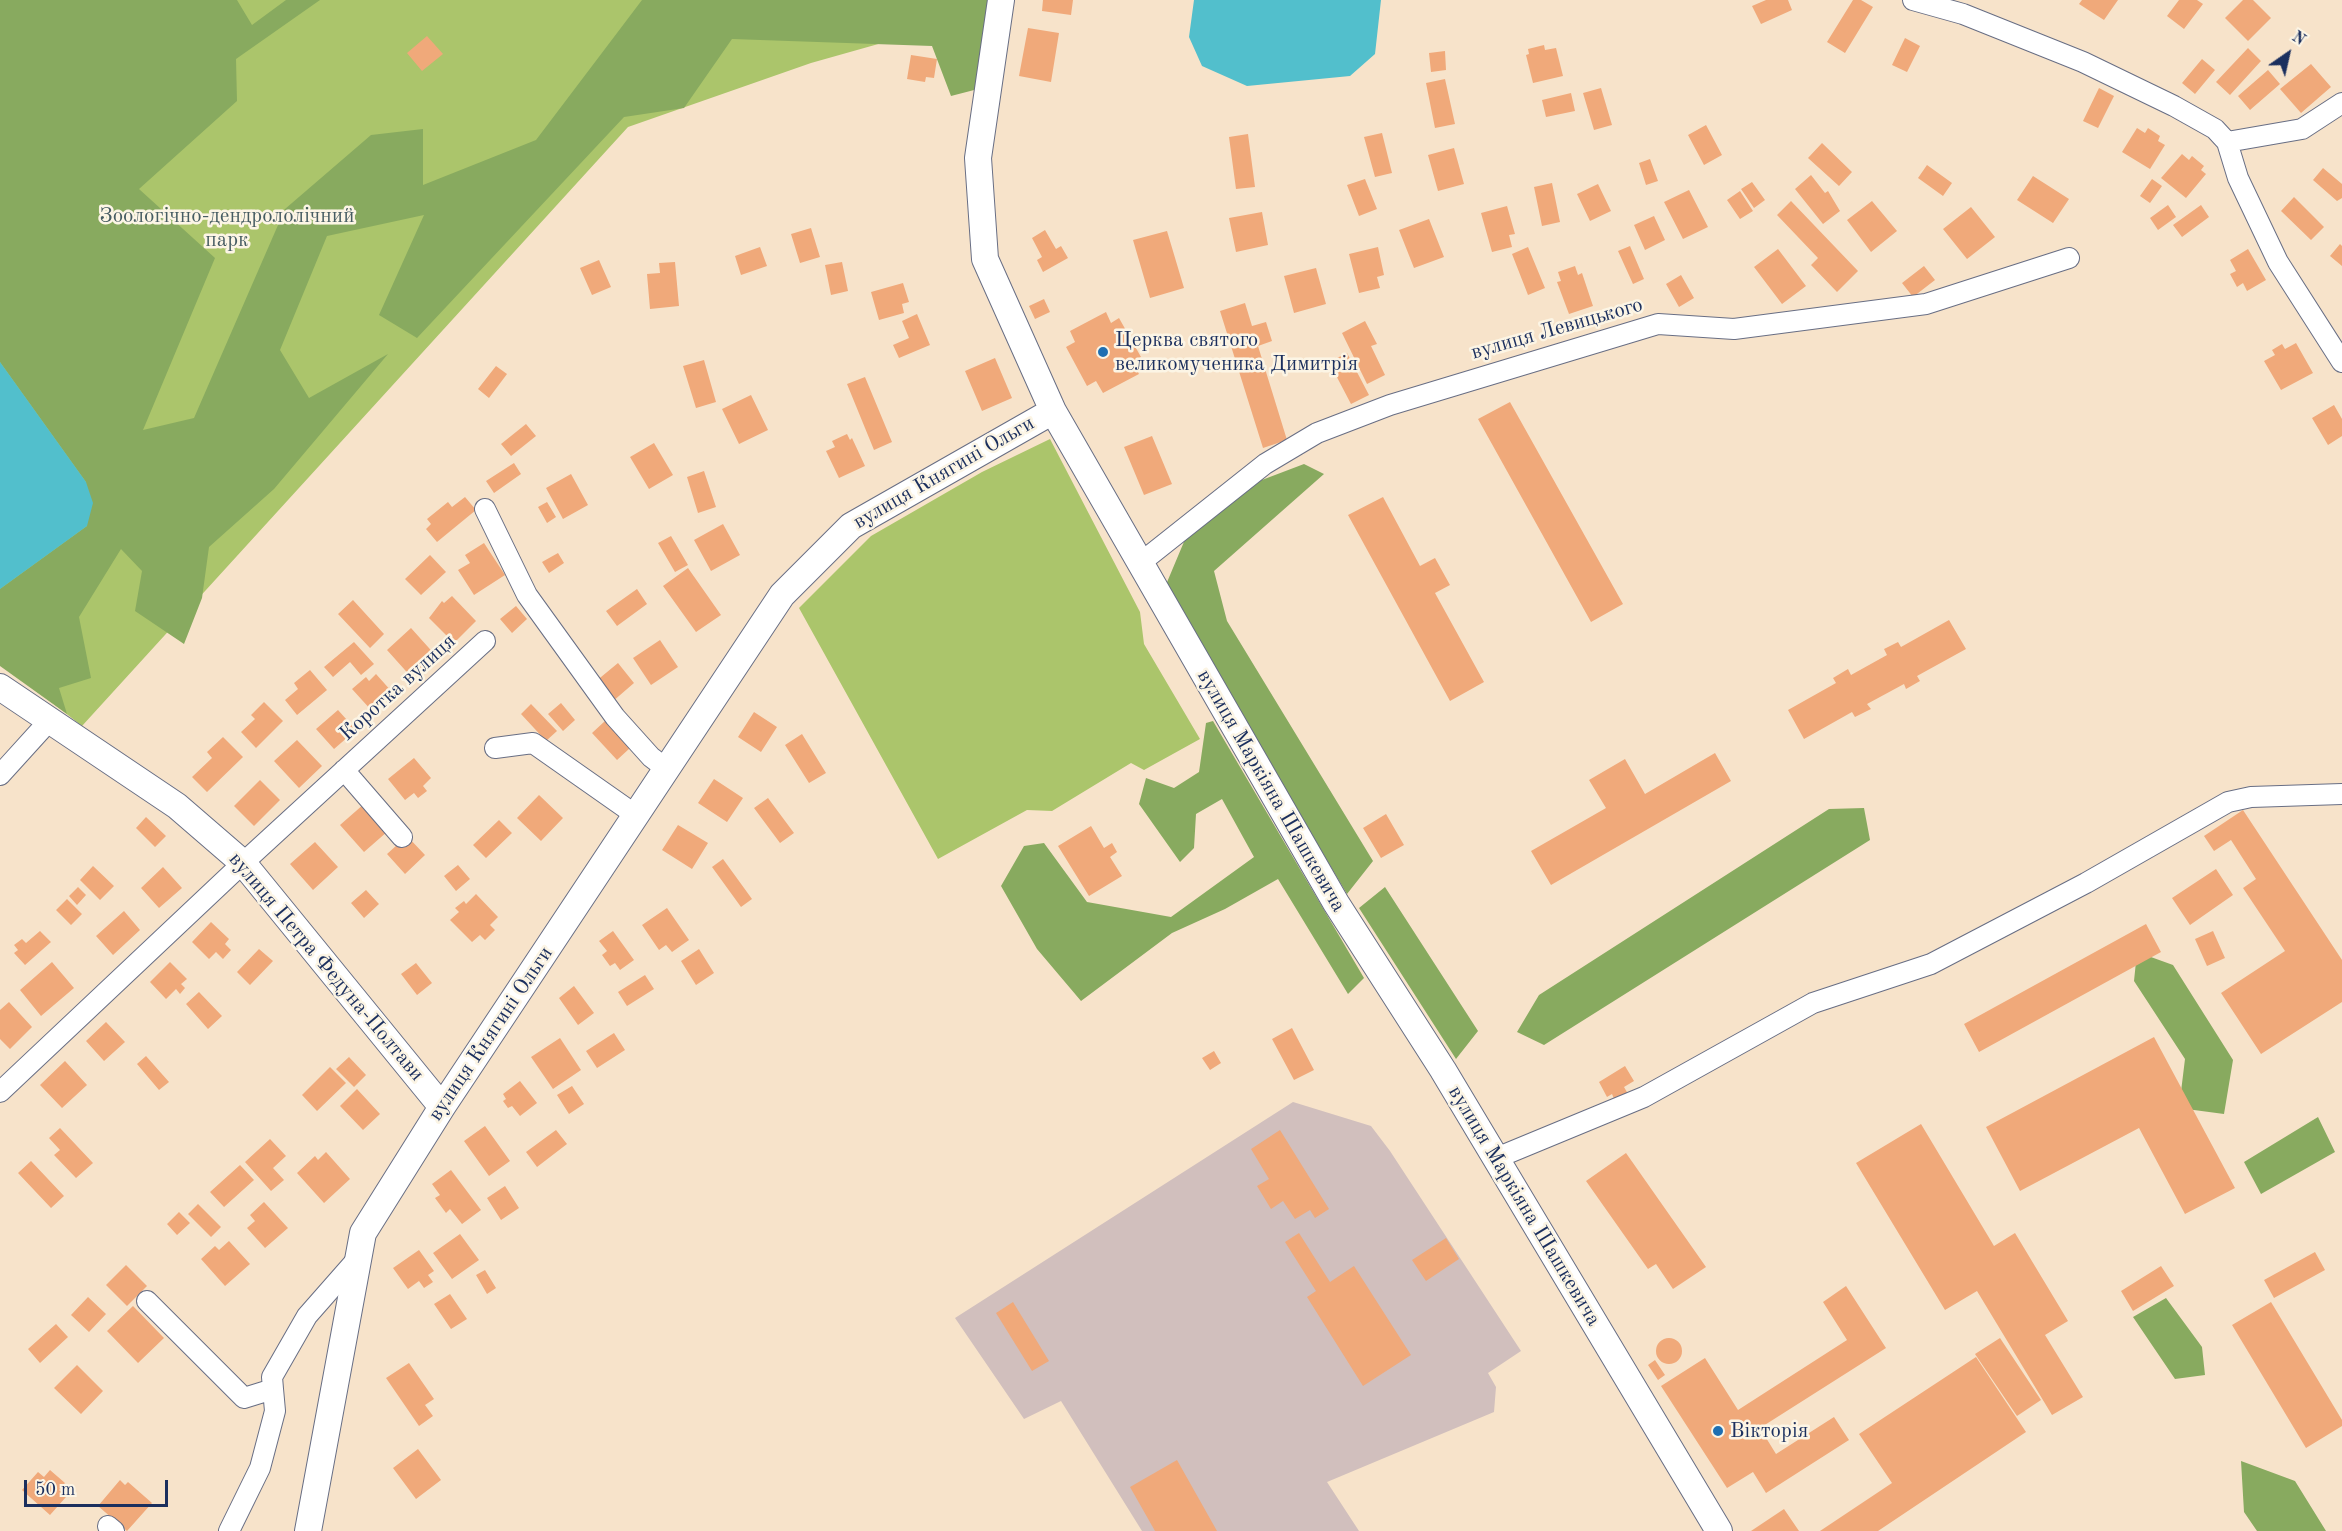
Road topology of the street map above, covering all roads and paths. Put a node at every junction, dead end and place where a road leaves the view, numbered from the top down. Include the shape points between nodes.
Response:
1 (1001, 0) edge
2 (1913, 0) edge
3 (2342, 103) edge
4 (2227, 142) junction
5 (2069, 258) dead end
6 (2342, 362) edge
7 (1053, 411) junction
8 (485, 509) dead end
9 (1139, 564) junction
10 (485, 641) dead end
11 (0, 687) edge
12 (50, 721) junction
13 (495, 748) dead end
14 (344, 770) junction
15 (668, 770) junction
16 (0, 775) edge
17 (2342, 794) edge
18 (637, 816) junction
19 (402, 837) dead end
20 (243, 863) junction
21 (0, 1092) edge
22 (442, 1107) junction
23 (1494, 1159) junction
24 (358, 1258) junction
25 (147, 1301) dead end
26 (273, 1389) junction
27 (229, 1531) edge
28 (308, 1531) edge
29 (1719, 1531) edge

1 - 7 street, вулиця Маркіяна Шашкевича via 978,158 985,259
2 - 4 street via 1963,14 2082,62 2174,106 2215,129
3 - 4 street via 2302,129
4 - 6 street via 2238,178 2278,262
5 - 9 street, вулиця Левицького via 1926,304 1734,328 1658,324 1390,405 1317,433 1265,464
7 - 9 street, вулиця Маркіяна Шашкевича
7 - 15 street, вулиця Княгині Ольги via 851,526 782,596
8 - 15 street via 527,595 615,717
9 - 23 street, вулиця Маркіяна Шашкевича via 1336,903 1443,1070
10 - 14 street, Коротка вулиця
11 - 12 street, вулиця Петра Федуна-Полтави
12 - 16 street
12 - 20 street, вулиця Петра Федуна-Полтави via 177,806
13 - 18 street via 533,743
14 - 19 street, Коротка вулиця
14 - 20 street, Коротка вулиця
15 - 18 street, вулиця Княгині Ольги
17 - 23 street via 2251,797 2228,802 1932,964 1814,1003 1644,1097
18 - 22 street, вулиця Княгині Ольги
20 - 21 street, Коротка вулиця
20 - 22 street, вулиця Петра Федуна-Полтави
22 - 24 street, вулиця Княгині Ольги via 363,1233
23 - 29 street, вулиця Маркіяна Шашкевича
24 - 26 street, вулиця Княгині Ольги via 307,1316 272,1377
24 - 28 street, вулиця Княгині Ольги
25 - 26 street via 244,1398
26 - 27 street, вулиця Княгині Ольги via 275,1411 260,1468

